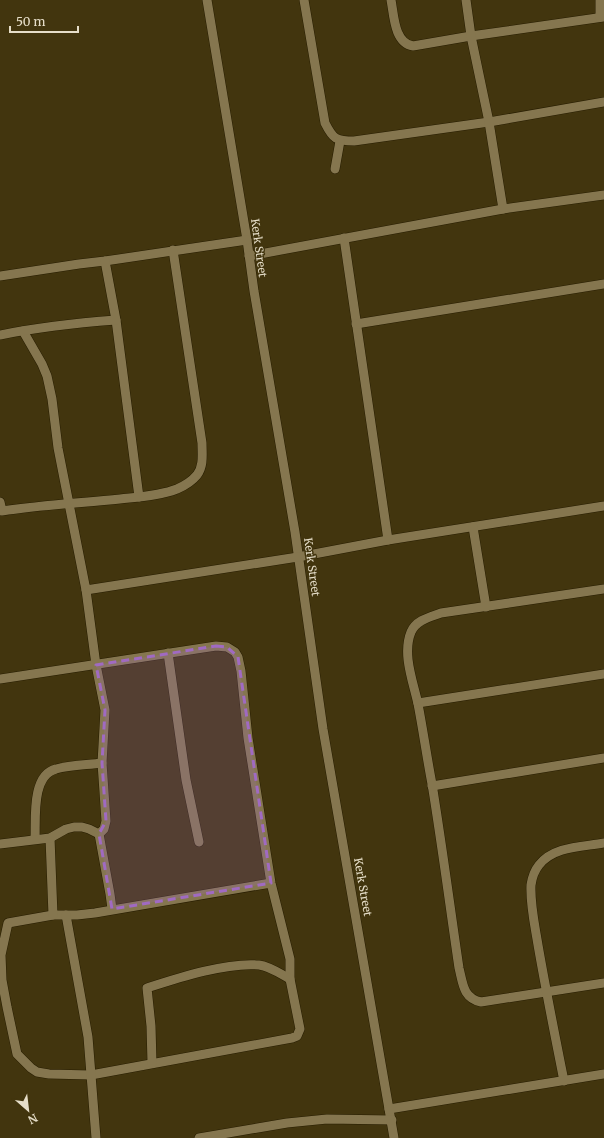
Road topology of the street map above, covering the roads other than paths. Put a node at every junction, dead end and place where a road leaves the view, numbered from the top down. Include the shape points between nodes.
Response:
1 (207, 0) edge
2 (304, 0) edge
3 (391, 0) edge
4 (466, 0) edge
5 (600, 0) edge
6 (602, 17) edge
7 (471, 36) junction
8 (604, 102) edge
9 (489, 122) junction
10 (340, 141) junction
11 (335, 169) dead end
12 (604, 195) edge
13 (503, 209) junction
14 (344, 238) junction
15 (247, 240) junction
16 (174, 250) junction
17 (249, 256) junction
18 (104, 261) junction
19 (0, 276) edge
20 (604, 284) edge
21 (116, 320) junction
22 (356, 324) junction
23 (23, 331) junction
24 (0, 335) edge
25 (139, 497) junction
26 (0, 502) edge
27 (69, 504) junction
28 (604, 506) edge
29 (473, 527) junction
30 (388, 540) junction
31 (298, 557) junction
32 (604, 589) edge
33 (86, 590) junction
34 (486, 607) junction
35 (168, 653) junction
36 (96, 665) junction
37 (604, 674) edge
38 (0, 679) edge
39 (418, 703) junction
40 (604, 758) edge
41 (102, 763) junction
42 (432, 786) junction
43 (99, 834) junction
44 (50, 838) junction
45 (35, 839) junction
46 (199, 842) dead end
47 (604, 843) edge
48 (0, 844) edge
49 (271, 883) junction
50 (112, 909) junction
51 (53, 915) junction
52 (66, 916) junction
53 (4, 922) edge
54 (290, 979) junction
55 (604, 982) edge
56 (546, 991) junction
57 (152, 1063) junction
58 (604, 1074) edge
59 (91, 1075) junction
60 (564, 1081) junction
61 (389, 1109) junction
62 (392, 1120) junction
63 (96, 1138) edge
64 (198, 1138) edge
65 (394, 1138) edge

1 - 15 street, Kerk Street
2 - 10 street via 325,123 330,133
3 - 7 street via 400,38 406,44 413,46
4 - 7 street
5 - 6 street
6 - 7 street
7 - 9 street
8 - 9 street
9 - 10 street
9 - 13 street
10 - 11 street
12 - 13 street
13 - 14 street
14 - 17 street
14 - 22 street
15 - 16 street
15 - 17 street, Kerk Street
16 - 18 street
16 - 25 street via 200,427 202,463 196,476 185,485
17 - 31 street, Kerk Street
18 - 19 street
18 - 21 street
20 - 22 street
21 - 23 street via 71,323
21 - 25 street
22 - 30 street
23 - 24 street
23 - 27 street via 47,376
25 - 27 street
26 - 27 street via 2,511 30,506
27 - 33 street
28 - 29 street
29 - 30 street
29 - 34 street
30 - 31 street
31 - 33 street
31 - 61 street, Kerk Street via 323,729
32 - 34 street
33 - 36 street
34 - 39 street via 441,613 415,625 408,647 409,665
35 - 36 street
35 - 46 street via 186,780
35 - 49 street via 216,646 227,647 236,652 241,671 248,738
36 - 38 street
36 - 41 street via 105,710
37 - 39 street
39 - 42 street
40 - 42 street
41 - 43 street via 106,821 104,829
41 - 45 street via 56,769 42,778 38,790
42 - 56 street via 459,968 468,997 481,1002
43 - 44 street via 82,827 74,827
43 - 50 street
44 - 45 street
44 - 51 street
45 - 48 street
47 - 56 street via 560,850 539,865 534,874 531,902
49 - 50 street
49 - 54 street via 290,959
50 - 52 street
51 - 52 street
51 - 53 street
52 - 59 street via 88,1037
53 - 59 street via 2,980 17,1054 37,1072
54 - 57 street via 300,1029 297,1036
54 - 57 street via 260,965 248,965 177,978 147,988
55 - 56 street
56 - 60 street
57 - 59 street
58 - 60 street
59 - 63 street
60 - 61 street
61 - 62 street, Kerk Street
62 - 64 street via 327,1119
62 - 65 street, Kerk Street

